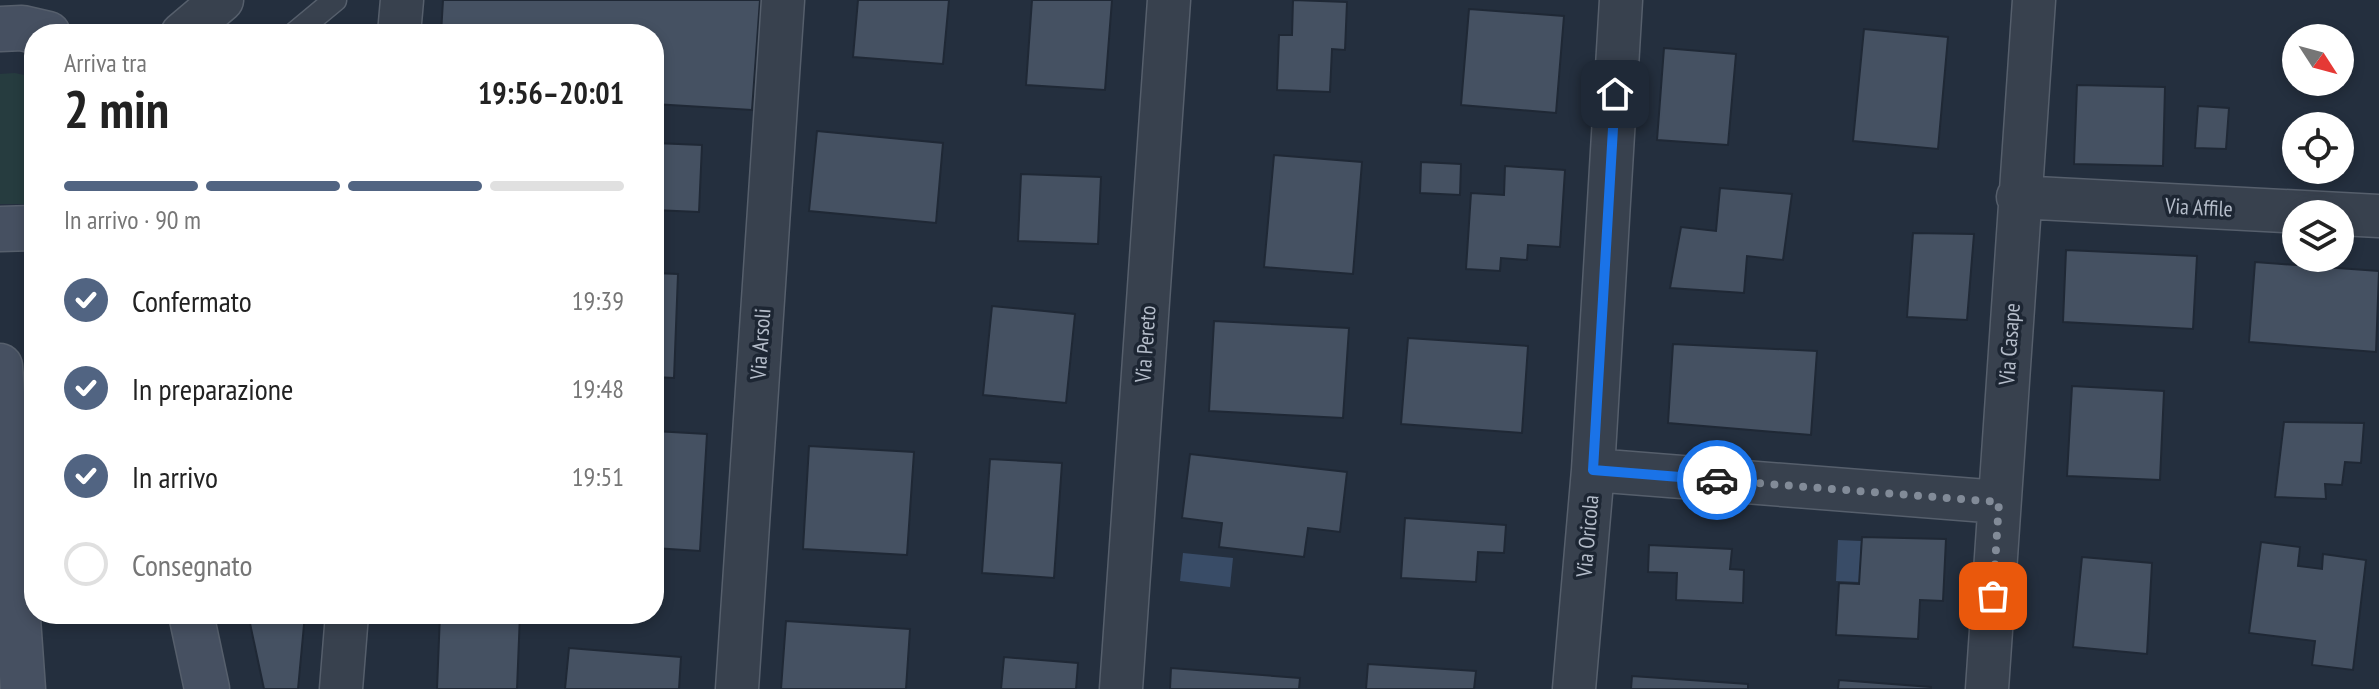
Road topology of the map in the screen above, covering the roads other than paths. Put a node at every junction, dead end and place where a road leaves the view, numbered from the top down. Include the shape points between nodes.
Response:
1 (31, 0) edge
2 (222, 0) edge
3 (335, 0) edge
4 (402, 0) edge
5 (783, 0) edge
6 (1169, 0) edge
7 (1621, 0) edge
8 (2034, 0) edge
9 (41, 24) edge
10 (189, 24) edge
11 (306, 24) edge
12 (400, 24) edge
13 (24, 28) edge
14 (0, 29) edge
15 (2018, 197) junction
16 (2379, 216) edge
17 (24, 228) edge
18 (0, 229) edge
19 (0, 366) edge
20 (1593, 470) junction
21 (1999, 502) junction
22 (193, 624) edge
23 (346, 624) edge
24 (23, 689) edge
25 (207, 689) edge
26 (341, 689) edge
27 (737, 689) edge
28 (1121, 689) edge
29 (1574, 689) edge
30 (1987, 689) edge

1 - 9 main road
2 - 10 street
3 - 11 lane
4 - 12 street
5 - 27 street, Via Arsoli
6 - 28 street, Via Pereto
7 - 20 street, Via Oricola
8 - 15 street, Via Casape
13 - 14 main road
15 - 16 street, Via Affile
15 - 21 street, Via Casape
17 - 18 main road
19 - 24 main road
20 - 21 street
20 - 29 street, Via Oricola
21 - 30 street, Via Casape
22 - 25 main road
23 - 26 street

